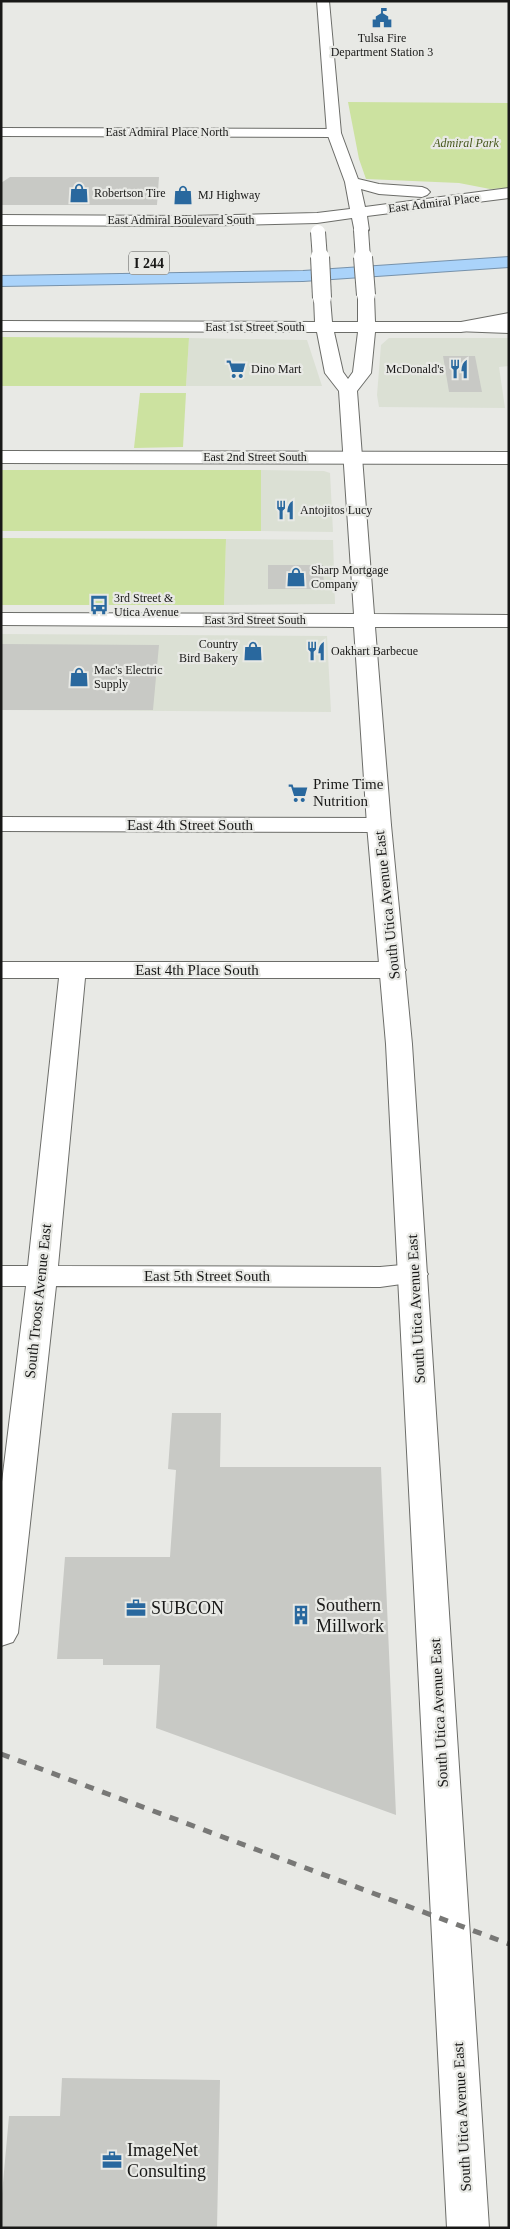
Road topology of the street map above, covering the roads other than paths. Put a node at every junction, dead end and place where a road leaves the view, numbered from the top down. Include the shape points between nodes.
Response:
1 (323, 1) edge
2 (1, 132) edge
3 (334, 133) junction
4 (352, 182) junction
5 (509, 193) edge
6 (493, 195) junction
7 (360, 213) junction
8 (1, 220) edge
9 (318, 225) junction
10 (380, 254) dead end
11 (306, 257) dead end
12 (509, 262) edge
13 (117, 263) dead end
14 (137, 263) dead end
15 (1, 281) edge
16 (509, 318) edge
17 (1, 326) edge
18 (324, 327) junction
19 (461, 327) junction
20 (367, 328) junction
21 (509, 328) edge
22 (348, 391) junction
23 (1, 457) edge
24 (353, 457) junction
25 (509, 458) edge
26 (1, 619) edge
27 (364, 620) junction
28 (509, 621) edge
29 (1, 824) edge
30 (379, 825) junction
31 (1, 970) edge
32 (73, 970) junction
33 (393, 970) junction
34 (414, 1274) junction
35 (1, 1276) edge
36 (41, 1276) junction
37 (1, 1633) edge
38 (468, 2228) edge

1 - 3 main road
2 - 3 main road, East Admiral Place North
3 - 4 main road
4 - 6 main road via 396,191
4 - 7 main road
5 - 6 main road, East Admiral Place
6 - 7 main road, East Admiral Place
7 - 9 main road, East Admiral Boulevard South
7 - 20 main road, bridge
8 - 9 main road, East Admiral Boulevard South
9 - 18 main road, bridge
10 - 11 highway
12 - 15 highway, I 244 via 294,276
13 - 14 highway, I 244
16 - 19 main road
17 - 18 main road, East 1st Street South
18 - 20 main road, East 1st Street South
18 - 22 main road via 334,373
19 - 20 main road, East 1st Street South
19 - 21 main road, East 1st Street South
20 - 22 main road via 362,374
22 - 24 main road, South Utica Avenue East
23 - 24 main road, East 2nd Street South
24 - 25 main road, East 2nd Street South
24 - 27 main road, South Utica Avenue East
26 - 27 main road, East 3rd Street South
27 - 28 main road, East 3rd Street South
27 - 30 main road, South Utica Avenue East
29 - 30 main road, East 4th Street South
30 - 33 main road, South Utica Avenue East
31 - 32 main road, East 4th Place South
32 - 33 main road, East 4th Place South
32 - 36 main road, South Troost Avenue East
33 - 34 main road, South Utica Avenue East
34 - 36 main road, East 5th Street South via 380,1277
34 - 38 main road, South Utica Avenue East
35 - 36 main road, East 5th Street South
36 - 37 main road, South Troost Avenue East

